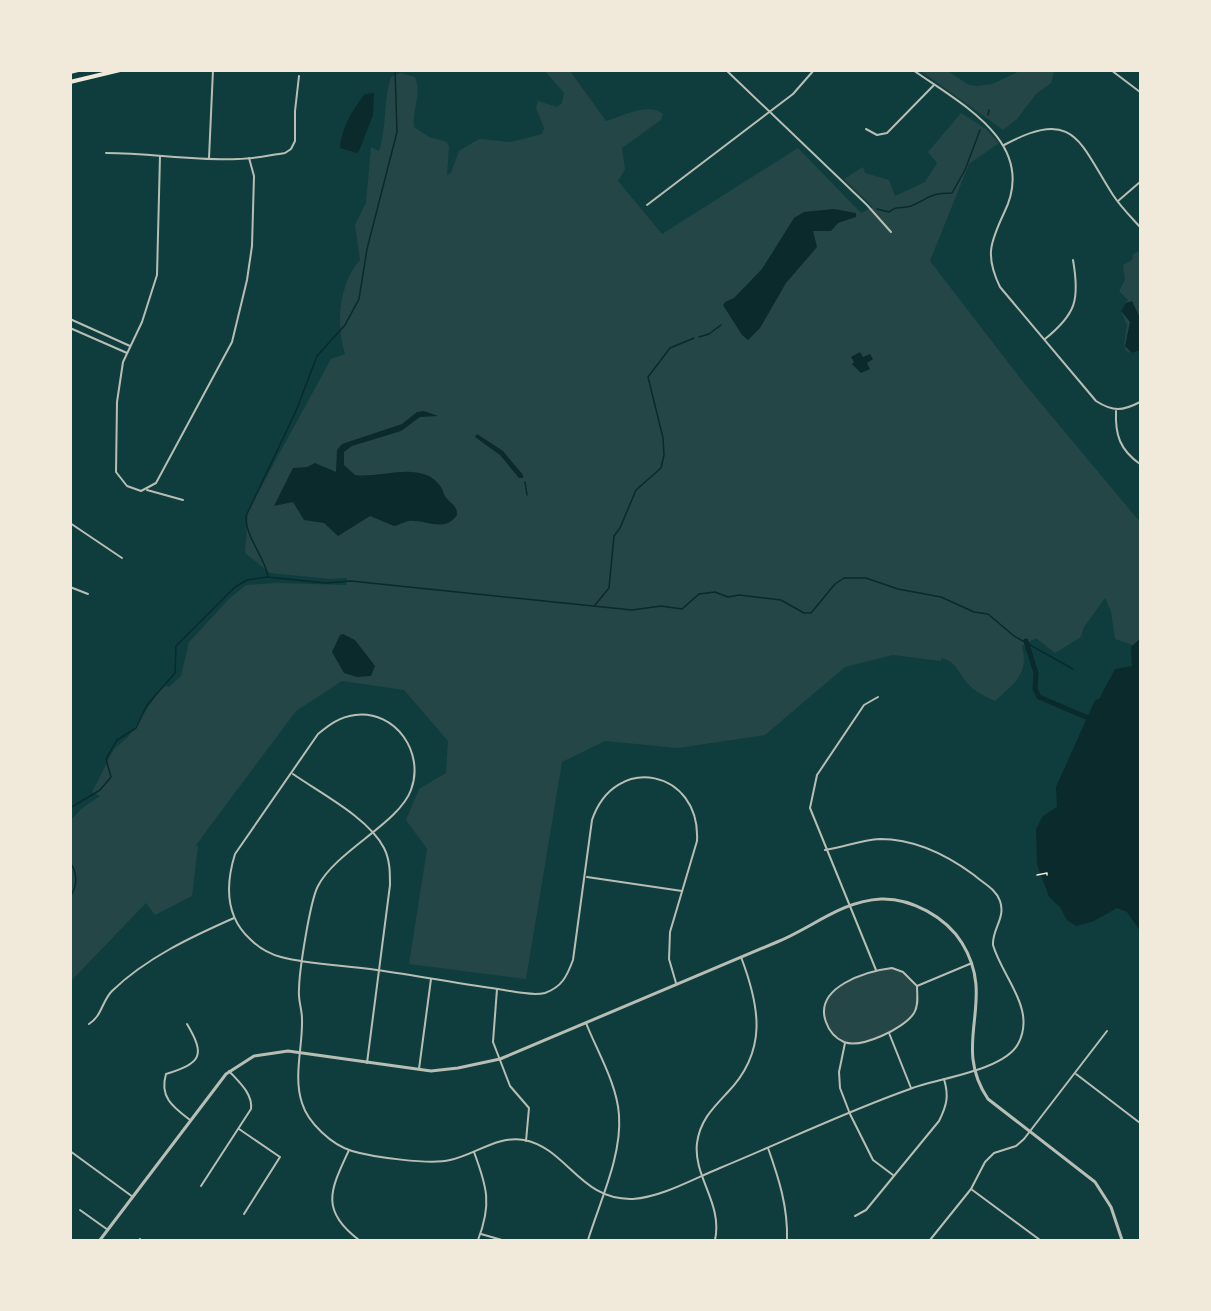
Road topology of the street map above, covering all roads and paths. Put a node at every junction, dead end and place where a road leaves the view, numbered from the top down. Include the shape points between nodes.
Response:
1 (78, 70) edge
2 (120, 70) edge
3 (213, 70) edge
4 (726, 70) edge
5 (814, 70) edge
6 (913, 70) edge
7 (1111, 70) edge
8 (70, 72) edge
9 (299, 76) dead end
10 (70, 82) edge
11 (934, 85) junction
12 (1140, 92) edge
13 (770, 111) junction
14 (866, 129) dead end
15 (1004, 144) junction
16 (106, 153) dead end
17 (160, 156) junction
18 (249, 158) junction
19 (209, 159) junction
20 (1140, 182) edge
21 (1118, 201) junction
22 (647, 205) dead end
23 (1140, 227) edge
24 (891, 232) dead end
25 (1073, 260) dead end
26 (70, 319) edge
27 (70, 328) edge
28 (1045, 339) junction
29 (130, 346) junction
30 (127, 353) junction
31 (1140, 402) edge
32 (1116, 411) junction
33 (1140, 464) edge
34 (147, 490) junction
35 (183, 500) dead end
36 (70, 523) edge
37 (122, 558) dead end
38 (70, 586) edge
39 (88, 594) dead end
40 (878, 697) dead end
41 (292, 773) junction
42 (371, 832) junction
43 (825, 850) junction
44 (1037, 875) dead end
45 (1047, 875) dead end
46 (586, 876) junction
47 (682, 891) junction
48 (848, 905) junction
49 (234, 918) junction
50 (741, 957) junction
51 (304, 960) junction
52 (972, 963) junction
53 (379, 970) junction
54 (876, 970) junction
55 (431, 979) junction
56 (676, 983) junction
57 (917, 986) junction
58 (496, 989) junction
59 (586, 1023) junction
60 (88, 1024) dead end
61 (187, 1024) dead end
62 (1107, 1031) dead end
63 (889, 1033) junction
64 (845, 1043) junction
65 (300, 1053) junction
66 (500, 1059) junction
67 (367, 1064) junction
68 (973, 1069) junction
69 (418, 1070) junction
70 (230, 1071) junction
71 (1076, 1074) junction
72 (944, 1079) junction
73 (911, 1088) junction
74 (849, 1114) junction
75 (190, 1120) junction
76 (1140, 1123) edge
77 (239, 1130) junction
78 (1029, 1131) junction
79 (526, 1141) junction
80 (768, 1148) junction
81 (70, 1150) edge
82 (349, 1150) junction
83 (474, 1152) junction
84 (704, 1175) junction
85 (894, 1175) junction
86 (201, 1186) dead end
87 (971, 1189) junction
88 (602, 1193) junction
89 (133, 1197) junction
90 (80, 1210) dead end
91 (244, 1214) dead end
92 (855, 1216) dead end
93 (108, 1230) junction
94 (481, 1234) junction
95 (100, 1240) edge
96 (359, 1240) edge
97 (478, 1240) edge
98 (502, 1240) edge
99 (588, 1240) edge
100 (715, 1240) edge
101 (788, 1240) edge
102 (930, 1240) edge
103 (1040, 1240) edge
104 (1122, 1240) edge

1 - 8 main road
2 - 10 main road
3 - 19 street
4 - 13 street
5 - 13 street via 800,88
6 - 11 street
7 - 12 street
9 - 18 street via 294,146 285,153
11 - 14 street via 887,133 877,135
11 - 15 street via 990,127
13 - 22 street
13 - 24 street
15 - 21 street via 1035,130 1068,133 1090,153
15 - 28 street via 1012,165 1012,186 1005,213 991,241 992,271 1000,287
16 - 17 street
17 - 19 street
17 - 29 street via 157,275 149,305
18 - 19 street
18 - 34 street via 254,176 252,246 232,342 162,474
20 - 21 street
21 - 23 street
25 - 28 street via 1077,292 1073,310 1065,323
26 - 29 street
27 - 30 street
28 - 32 street via 1096,401
29 - 30 street
30 - 34 street via 117,402 114,466 127,486
31 - 32 street
32 - 33 street via 1118,440 1127,455
34 - 35 street
36 - 37 street
38 - 39 street
40 - 43 street via 864,705 816,775 810,808
41 - 42 street
41 - 42 street via 318,734 332,722 358,714 375,715 390,723 412,751 412,787 406,800
41 - 49 street via 235,854 228,892
42 - 51 street via 319,884 313,898
42 - 53 street via 385,850 390,866
43 - 48 street
43 - 68 street via 876,840 919,845 962,867 996,894 1002,912 993,945 1023,1011 1024,1030 1010,1056
44 - 45 path
46 - 47 street
46 - 47 street via 596,808 619,784 649,777 680,790 691,803 698,823 697,841
46 - 58 street via 567,977 557,988 542,994
47 - 56 street via 668,946
48 - 50 street
48 - 52 street via 883,899 919,907 940,920 961,941
48 - 54 street
49 - 51 street via 261,948 280,957
49 - 60 street via 179,942 131,976 110,993 96,1020
50 - 56 street
50 - 84 street via 758,1010 756,1042 746,1069 700,1126 698,1161
51 - 53 street
51 - 65 street via 299,991
52 - 57 street
52 - 68 street via 978,1002 971,1047
53 - 55 street
53 - 67 street
54 - 57 street via 892,968 903,972
54 - 64 street via 840,985 831,992 825,1006 828,1029
55 - 58 street
55 - 69 street
56 - 59 street
57 - 63 street via 916,1011 907,1023
58 - 66 street via 492,1027
59 - 66 street
59 - 88 street via 619,1114 618,1138
61 - 75 street via 199,1044 197,1055 192,1064 166,1074 163,1086 172,1106
62 - 71 street
63 - 64 street
63 - 73 street
64 - 74 street via 839,1072
65 - 67 street
65 - 70 street via 265,1053 244,1060
65 - 82 street via 299,1090 306,1114 315,1126
66 - 69 street via 458,1068
66 - 79 street via 510,1086 529,1108
67 - 69 street
68 - 72 street
68 - 78 street via 988,1099
70 - 75 street
70 - 77 street via 252,1102
71 - 76 street
71 - 78 street
72 - 73 street
72 - 85 street via 948,1093 943,1113
73 - 74 street
74 - 80 street
74 - 85 street via 873,1160
75 - 89 street
77 - 86 street
77 - 91 street via 280,1157
78 - 87 street via 1016,1146 994,1153 985,1162
78 - 104 street via 1095,1182 1111,1207
79 - 83 street via 507,1139
79 - 88 street via 546,1149 586,1185
80 - 84 street
80 - 101 street via 788,1214
81 - 89 street
82 - 83 street via 435,1163
82 - 96 street via 334,1182 331,1202 338,1221
83 - 94 street via 487,1185
84 - 88 street via 634,1199
84 - 100 street via 718,1226
85 - 92 street via 866,1210
87 - 102 street
87 - 103 street
88 - 99 street
89 - 93 street
90 - 93 street
93 - 95 street
94 - 97 street
94 - 98 street

